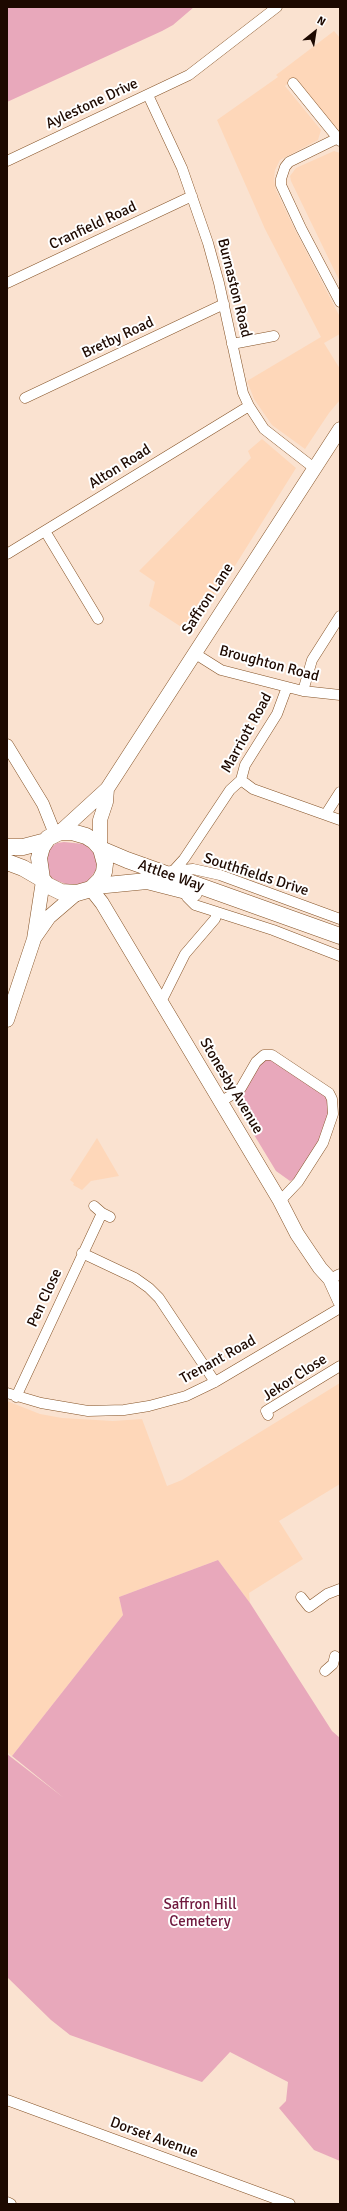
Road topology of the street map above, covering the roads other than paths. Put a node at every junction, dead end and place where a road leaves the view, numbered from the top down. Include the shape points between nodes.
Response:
1 (277, 7) edge
2 (292, 83) dead end
3 (148, 95) junction
4 (339, 139) edge
5 (7, 161) edge
6 (192, 196) junction
7 (7, 283) edge
8 (340, 302) edge
9 (224, 304) junction
10 (274, 336) dead end
11 (232, 344) junction
12 (25, 398) dead end
13 (249, 406) junction
14 (340, 429) edge
15 (314, 468) junction
16 (45, 531) junction
17 (7, 554) edge
18 (340, 616) edge
19 (98, 619) dead end
20 (194, 653) junction
21 (287, 688) junction
22 (303, 691) junction
23 (340, 695) edge
24 (7, 745) edge
25 (241, 780) junction
26 (107, 789) junction
27 (340, 792) edge
28 (326, 814) junction
29 (340, 820) edge
30 (53, 836) junction
31 (7, 847) edge
32 (100, 847) junction
33 (7, 862) edge
34 (168, 871) junction
35 (42, 880) junction
36 (88, 889) junction
37 (186, 892) junction
38 (241, 901) junction
39 (217, 912) junction
40 (340, 919) edge
41 (340, 936) edge
42 (34, 939) junction
43 (340, 956) edge
44 (160, 1000) junction
45 (7, 1020) edge
46 (220, 1102) junction
47 (280, 1201) junction
48 (94, 1206) dead end
49 (82, 1253) junction
50 (335, 1277) edge
51 (340, 1301) edge
52 (340, 1308) edge
53 (340, 1366) edge
54 (215, 1382) junction
55 (12, 1395) edge
56 (268, 1415) dead end
57 (340, 1589) edge
58 (302, 1597) dead end
59 (7, 2100) edge
60 (7, 2202) edge
61 (11, 2204) edge
62 (290, 2204) edge

1 - 3 street, Aylestone Drive via 189,75
2 - 4 street
3 - 5 street, Aylestone Drive
3 - 6 street, Burnaston Road via 182,168
4 - 8 street via 289,162 285,167 281,185
6 - 7 street, Cranfield Road
6 - 9 street, Burnaston Road
9 - 11 street, Burnaston Road
9 - 12 street, Bretby Road
10 - 11 street
11 - 13 street, Burnaston Road
13 - 15 street, Burnaston Road via 269,433
13 - 16 street, Alton Road
14 - 15 main road, Saffron Lane
15 - 20 main road, Saffron Lane
16 - 17 street, Alton Road
16 - 19 street
18 - 22 street via 312,660
20 - 21 street, Broughton Road via 221,670
20 - 26 main road, Saffron Lane
21 - 22 street, Broughton Road
21 - 25 street, Marriott Road via 277,714 245,765
22 - 23 street, Broughton Road
24 - 30 street via 44,804
25 - 28 street via 253,789
25 - 34 street, Marriott Road via 230,790 184,859
26 - 30 main road, Saffron Lane
26 - 32 main road, Saffron Lane via 100,820
27 - 28 street
28 - 29 street
30 - 31 highway via 23,847
30 - 32 highway via 80,834
30 - 35 highway via 38,858
32 - 34 highway, Attlee Way via 127,860
32 - 36 highway via 105,864 104,872
33 - 35 highway
34 - 38 highway, Attlee Way
34 - 40 street, Southfields Drive via 193,870 220,875
35 - 36 highway via 61,892
35 - 42 main road
36 - 37 highway, Attlee Way via 148,881
36 - 42 main road via 49,917
36 - 44 main road, Stonesby Avenue via 102,903
37 - 38 highway, Attlee Way
37 - 39 street via 187,897 195,905
38 - 41 highway, Attlee Way
39 - 43 street
39 - 44 street via 215,919 185,954
42 - 45 main road
44 - 46 main road, Stonesby Avenue
46 - 47 main road, Stonesby Avenue
46 - 47 street via 238,1091 256,1062 264,1055 272,1055 329,1093 333,1114 323,1143 298,1182
47 - 50 main road, Stonesby Avenue via 297,1234 320,1268
48 - 49 street, Pen Close via 106,1215
49 - 54 street via 135,1278 149,1288 159,1298
49 - 55 street, Pen Close
50 - 51 main road, Stonesby Avenue
52 - 54 street, Trenant Road
53 - 56 street, Jekor Close via 266,1411
54 - 55 street, Trenant Road via 186,1396 124,1410 88,1411
57 - 58 street via 327,1594 309,1607
59 - 62 street, Dorset Avenue
60 - 61 street

